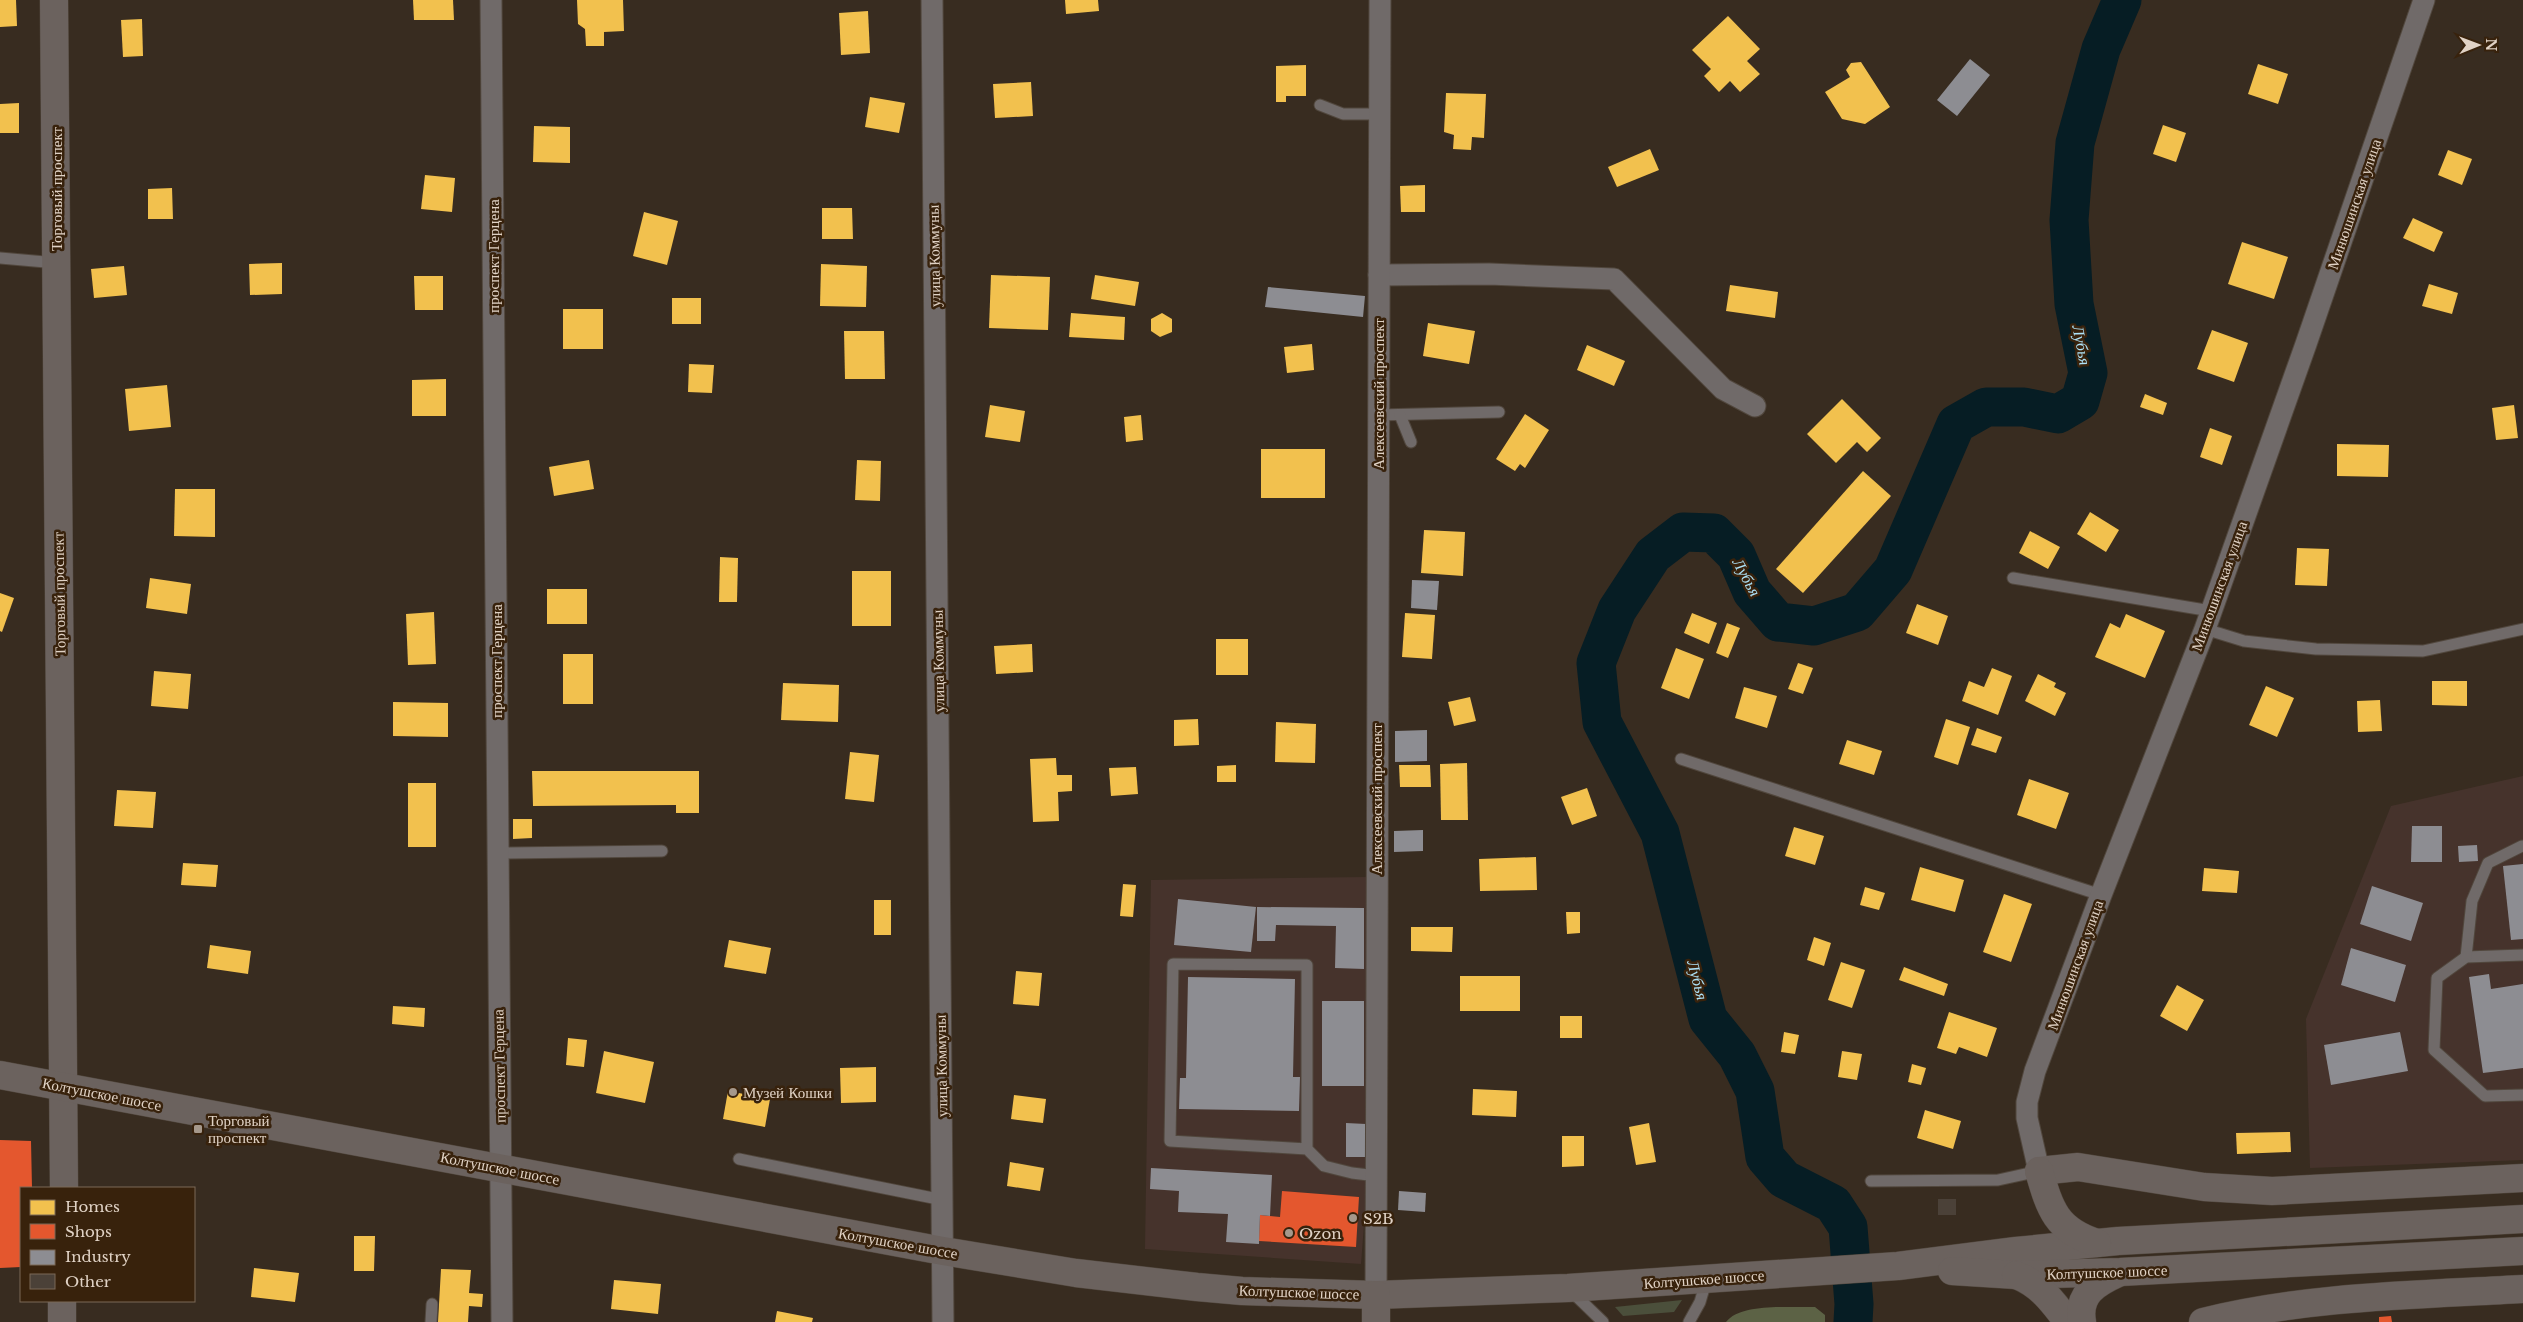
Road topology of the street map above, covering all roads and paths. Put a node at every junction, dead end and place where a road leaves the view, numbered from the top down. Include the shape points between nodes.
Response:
1 (54, 0) edge
2 (491, 0) edge
3 (932, 0) edge
4 (1380, 0) edge
5 (2424, 0) edge
6 (1320, 105) dead end
7 (1379, 114) junction
8 (0, 258) edge
9 (56, 263) junction
10 (1378, 275) junction
11 (1635, 277) dead end
12 (1614, 279) junction
13 (1756, 406) dead end
14 (1499, 412) dead end
15 (1378, 415) junction
16 (1400, 416) junction
17 (1411, 442) dead end
18 (2013, 578) dead end
19 (2208, 620) junction
20 (2523, 629) edge
21 (1681, 759) dead end
22 (2522, 846) dead end
23 (662, 851) dead end
24 (498, 853) junction
25 (2101, 895) junction
26 (2523, 955) edge
27 (2466, 957) junction
28 (0, 1075) edge
29 (63, 1086) junction
30 (2523, 1095) edge
31 (1308, 1149) junction
32 (739, 1159) dead end
33 (501, 1169) junction
34 (2039, 1171) junction
35 (1377, 1176) junction
36 (2523, 1178) edge
37 (1871, 1181) dead end
38 (64, 1187) edge
39 (943, 1200) junction
40 (2523, 1219) edge
41 (2107, 1242) junction
42 (943, 1251) junction
43 (2523, 1251) edge
44 (2016, 1263) junction
45 (2120, 1272) junction
46 (1707, 1278) junction
47 (1568, 1288) junction
48 (2523, 1289) edge
49 (1376, 1295) junction
50 (62, 1302) edge
51 (432, 1304) dead end
52 (62, 1322) edge
53 (431, 1322) edge
54 (502, 1322) edge
55 (943, 1322) edge
56 (1376, 1322) edge
57 (1602, 1322) edge
58 (1689, 1322) edge
59 (2068, 1322) edge
60 (2082, 1322) edge
61 (2202, 1322) edge

1 - 9 main road, Торговый проспект
2 - 24 street, проспект Герцена
3 - 39 street, улица Коммуны
4 - 7 street, Алексеевский проспект
5 - 19 street, Минюшинская улица
6 - 7 lane via 1343,114
7 - 10 street, Алексеевский проспект
8 - 9 lane
9 - 29 main road, Торговый проспект
10 - 12 street via 1489,274
10 - 15 street, Алексеевский проспект
11 - 12 street
12 - 13 street via 1723,389
14 - 16 lane
15 - 16 lane
15 - 35 street, Алексеевский проспект
16 - 17 lane
18 - 19 lane
19 - 20 lane via 2244,641 2316,649 2423,651
19 - 25 street, Минюшинская улица
21 - 25 lane
22 - 27 lane via 2488,863 2472,901
23 - 24 lane
24 - 33 street, проспект Герцена
25 - 34 street, Минюшинская улица via 2035,1071 2027,1102 2027,1118
26 - 27 lane
27 - 30 lane via 2437,978 2434,1050 2485,1096
28 - 29 main road, Колтушское шоссе
29 - 33 main road, Колтушское шоссе
29 - 38 main road, Торговый проспект
31 - 31 lane via 1170,1141 1173,964 1308,965
31 - 35 lane via 1324,1166
32 - 39 lane
33 - 42 main road, Колтушское шоссе
33 - 54 street, проспект Герцена
34 - 36 main road via 2078,1167 2204,1187 2272,1191
34 - 37 lane via 1989,1180
34 - 41 main road, Минюшинская улица via 2048,1201 2061,1224 2078,1237
34 - 44 main road, Минюшинская улица via 2041,1202 2038,1225
35 - 49 street, Алексеевский проспект
39 - 42 street, улица Коммуны
40 - 41 main road, Колтушское шоссе
41 - 44 main road, Колтушское шоссе
42 - 49 main road, Колтушское шоссе via 1076,1273 1197,1287
42 - 55 street, улица Коммуны
43 - 45 main road, Колтушское шоссе
44 - 45 main road, Колтушское шоссе
44 - 46 main road, Колтушское шоссе via 1898,1266
44 - 59 main road via 2048,1295
45 - 60 main road via 2097,1283 2084,1295 2080,1313
46 - 47 main road, Колтушское шоссе
46 - 58 lane via 1700,1302
47 - 49 main road, Колтушское шоссе
47 - 57 lane
48 - 61 main road via 2347,1298
49 - 56 main road, Алексеевский проспект
50 - 52 main road
51 - 53 lane

